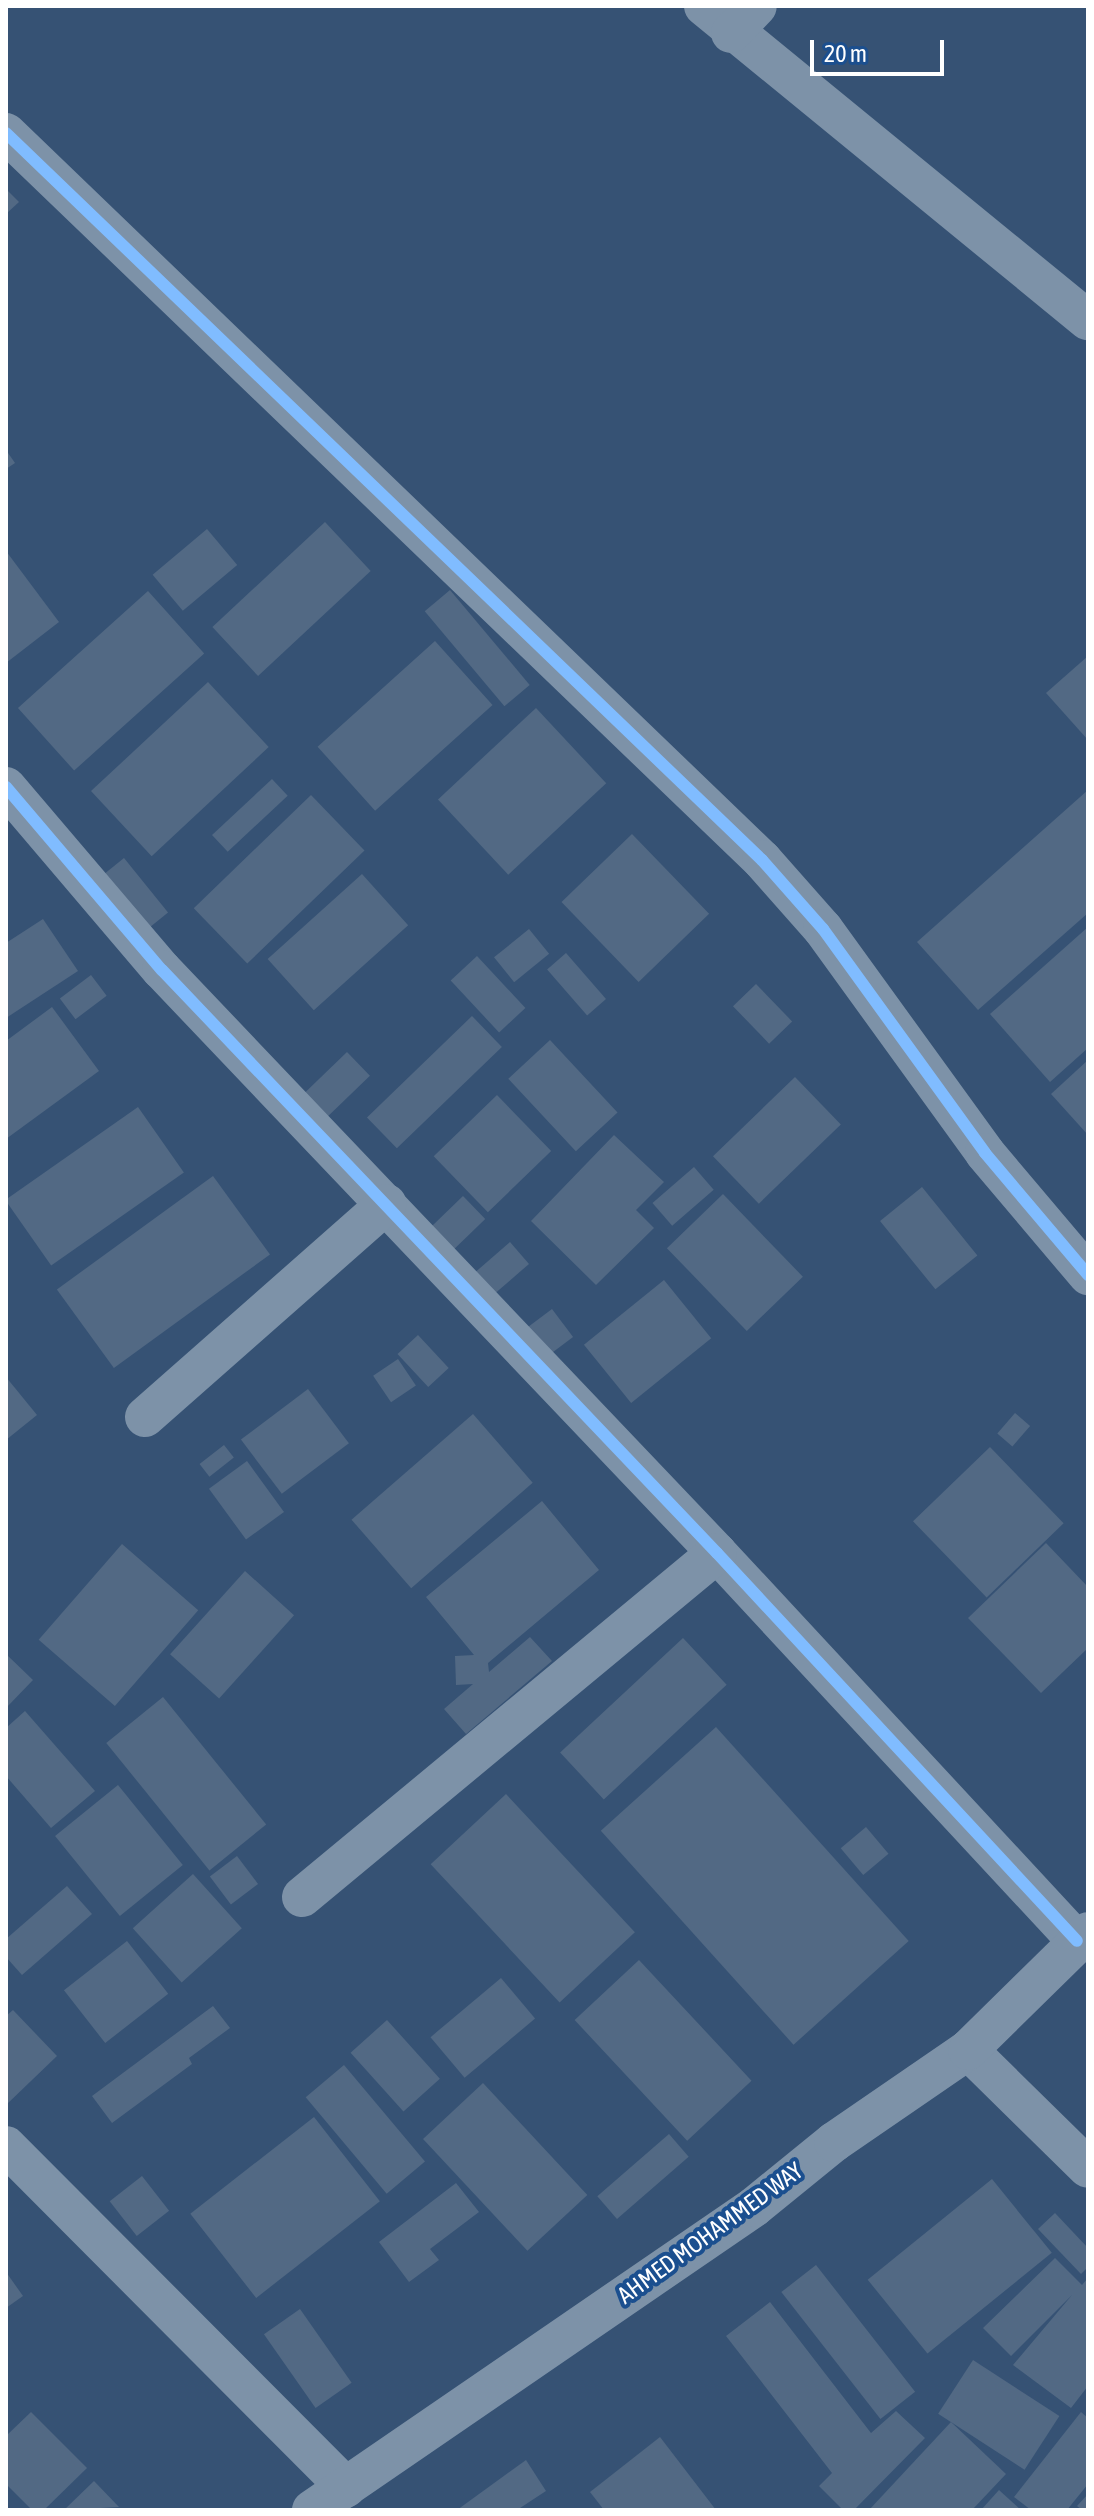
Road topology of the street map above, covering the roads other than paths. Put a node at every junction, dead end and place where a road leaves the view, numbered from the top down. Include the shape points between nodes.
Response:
1 (731, 15) edge
2 (6, 133) edge
3 (1088, 320) edge
4 (6, 787) edge
5 (387, 1204) junction
6 (1088, 1275) edge
7 (145, 1417) dead end
8 (717, 1553) junction
9 (302, 1897) dead end
10 (1082, 1936) edge
11 (968, 2050) junction
12 (6, 2146) edge
13 (1088, 2168) edge
14 (346, 2487) junction
15 (312, 2510) edge

1 - 3 street
2 - 6 street via 762,860 823,929 985,1153
4 - 5 street via 162,970
5 - 7 street
5 - 8 street
8 - 9 street
8 - 10 street
10 - 11 street, AHMED MOHAMMED WAY
11 - 13 street
11 - 14 street, AHMED MOHAMMED WAY via 834,2142 754,2207
12 - 14 street
14 - 15 street, AHMED MOHAMMED WAY

